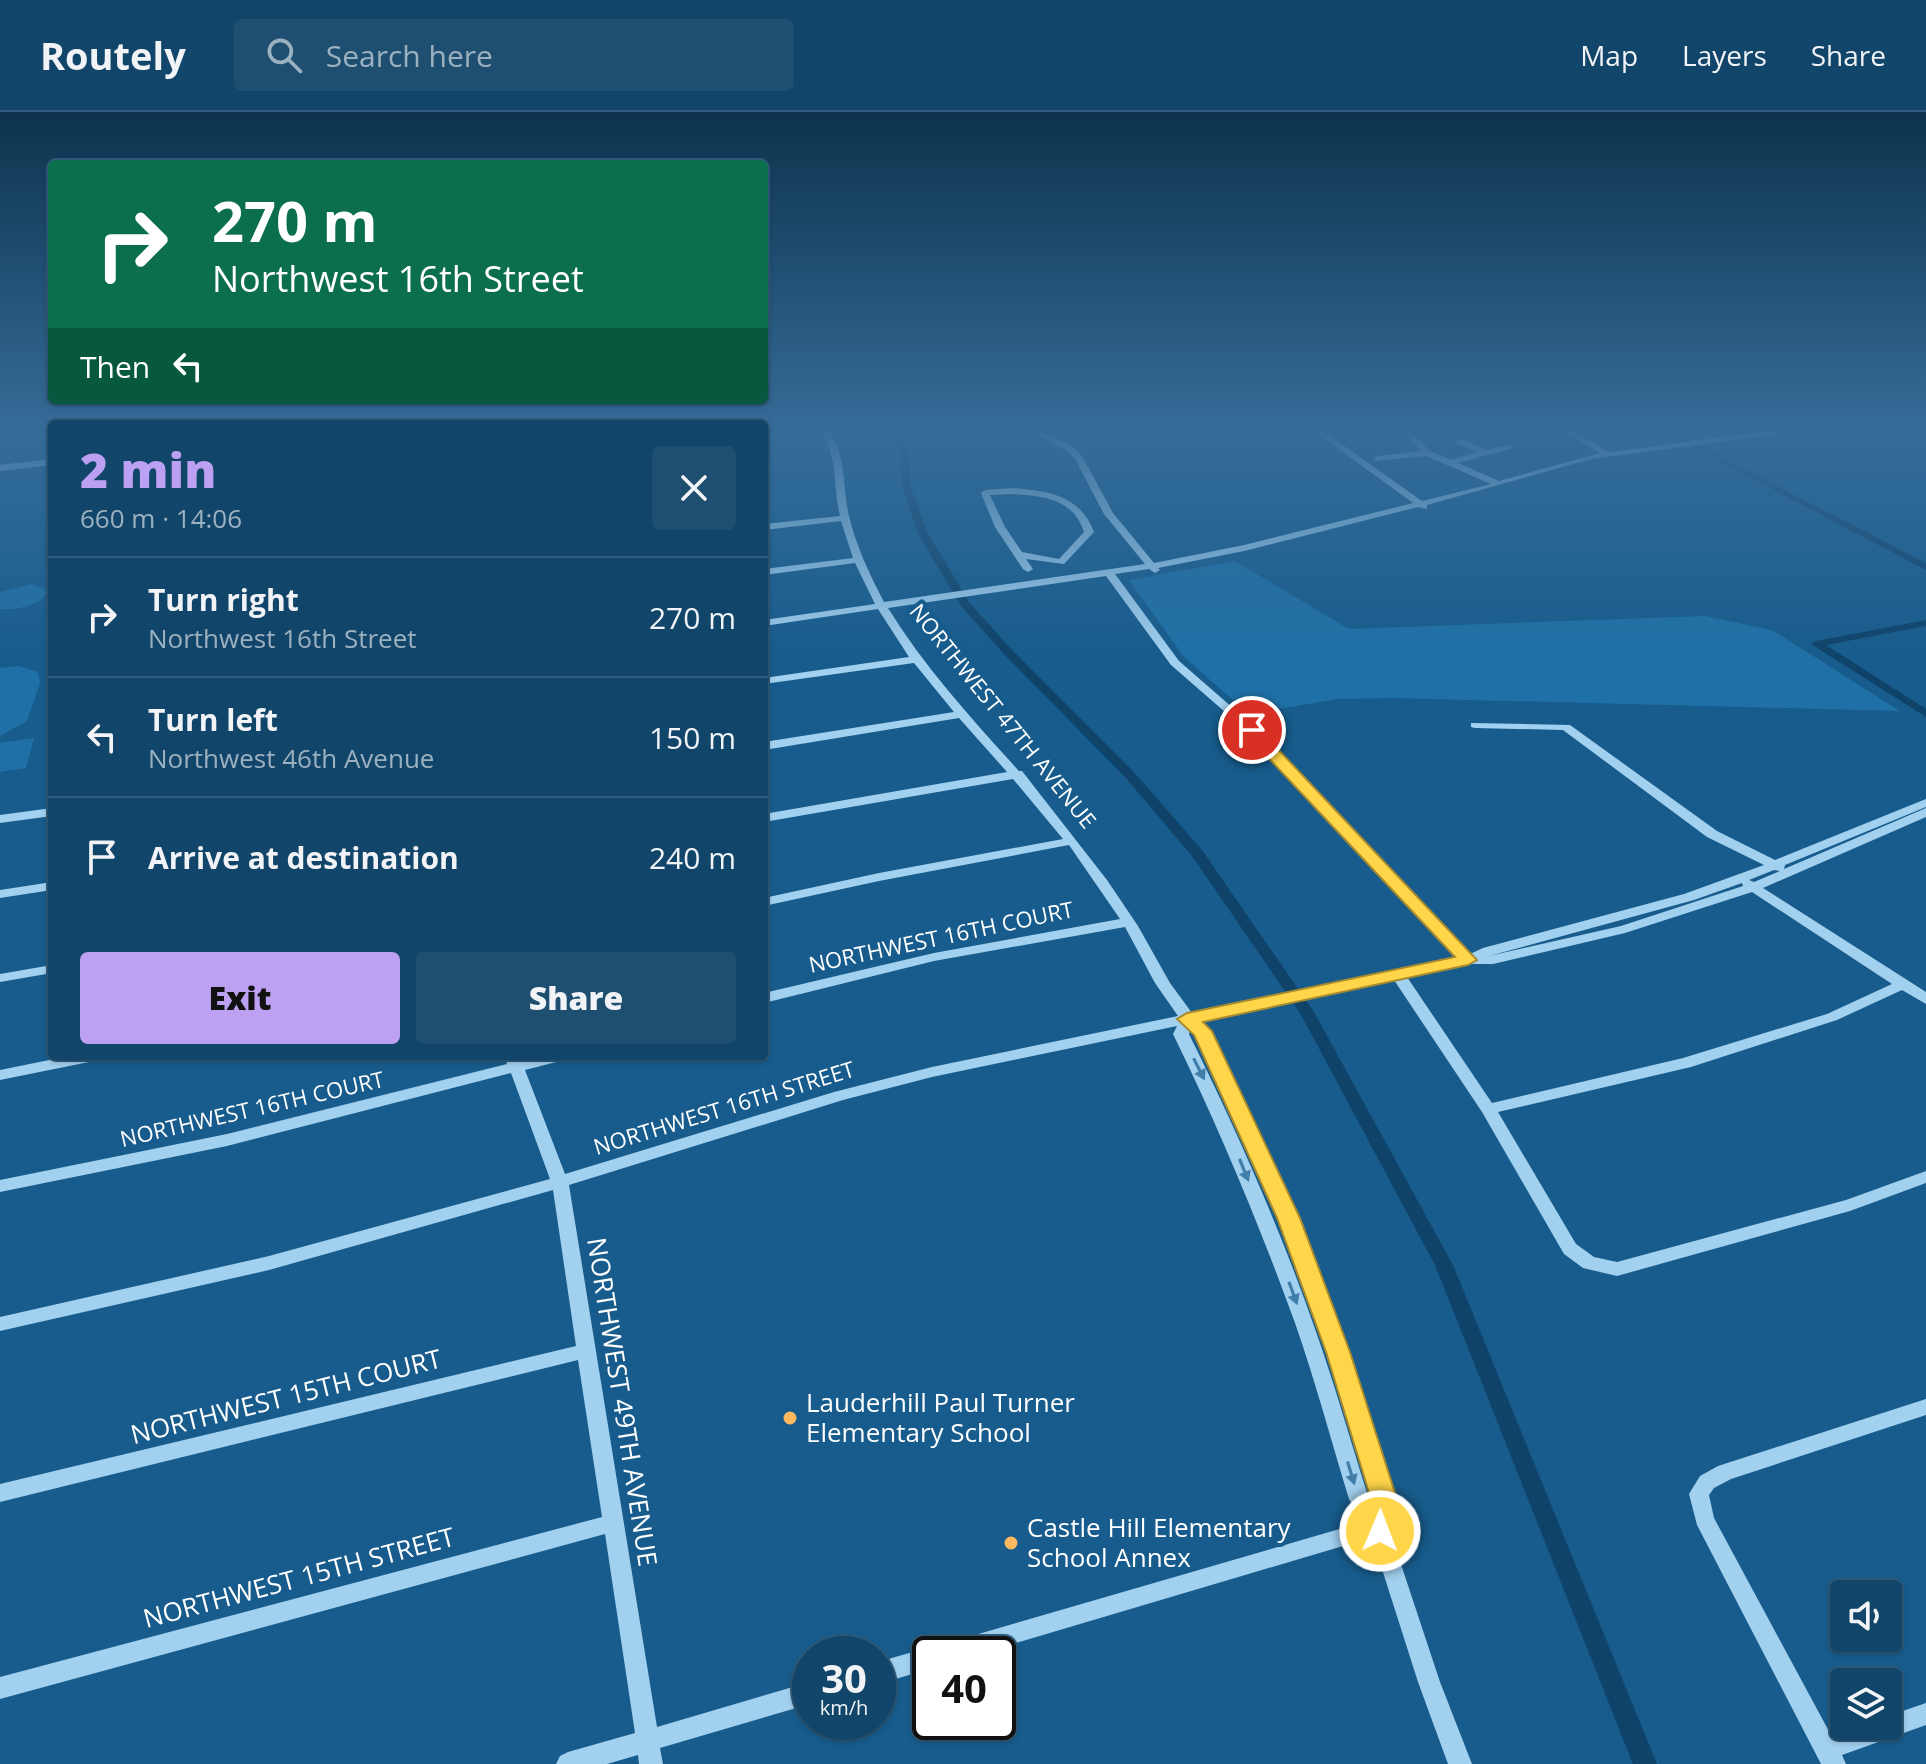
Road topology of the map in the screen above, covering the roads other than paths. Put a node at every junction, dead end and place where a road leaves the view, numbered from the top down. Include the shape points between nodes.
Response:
1 (843, 505) edge
2 (990, 505) edge
3 (1074, 505) edge
4 (1104, 505) edge
5 (1425, 505) edge
6 (1422, 506) joint
7 (1108, 512) junction
8 (1081, 513) junction
9 (844, 518) junction
10 (768, 527) edge
11 (1020, 555) junction
12 (858, 560) junction
13 (1154, 568) junction
14 (1028, 569) dead end
15 (768, 571) edge
16 (1111, 576) junction
17 (881, 606) junction
18 (768, 622) edge
19 (917, 659) junction
20 (768, 680) edge
21 (963, 714) junction
22 (1475, 725) dead end
23 (768, 745) edge
24 (1018, 774) junction
25 (1926, 803) edge
26 (1926, 812) edge
27 (48, 813) edge
28 (768, 817) edge
29 (0, 819) edge
30 (1072, 841) junction
31 (1775, 865) junction
32 (1789, 871) junction
33 (1740, 879) junction
34 (48, 887) edge
35 (1754, 887) junction
36 (0, 894) edge
37 (768, 901) edge
38 (1128, 922) junction
39 (1468, 960) junction
40 (48, 970) edge
41 (1398, 975) junction
42 (0, 978) edge
43 (1904, 984) junction
44 (768, 997) edge
45 (1926, 999) edge
46 (1187, 1019) junction
47 (74, 1060) edge
48 (515, 1062) edge
49 (0, 1075) edge
50 (1488, 1109) junction
51 (1244, 1116) junction
52 (1223, 1119) junction
53 (1926, 1177) edge
54 (560, 1182) junction
55 (0, 1186) edge
56 (0, 1324) edge
57 (585, 1351) junction
58 (1926, 1407) edge
59 (1357, 1409) junction
60 (1332, 1410) junction
61 (0, 1493) edge
62 (612, 1523) junction
63 (1380, 1531) junction
64 (1005, 1636) edge
65 (0, 1688) edge
66 (792, 1700) edge
67 (1926, 1714) edge
68 (649, 1752) edge
69 (1830, 1756) edge
70 (1456, 1763) edge
71 (568, 1764) edge

1 - 9 street, NORTHWEST 47TH AVENUE
2 - 11 street
3 - 8 street
4 - 7 street
5 - 6 street
6 - 13 street
7 - 8 street
7 - 13 street
8 - 11 street via 1089,532 1061,562
9 - 10 street
9 - 12 street, NORTHWEST 47TH AVENUE
11 - 14 street
12 - 15 street
12 - 17 street, NORTHWEST 47TH AVENUE
13 - 16 street
16 - 17 street via 999,595
16 - 39 street via 1175,663 1252,730
17 - 18 street
17 - 19 street, NORTHWEST 47TH AVENUE
19 - 20 street
19 - 21 street, NORTHWEST 47TH AVENUE
21 - 23 street
21 - 24 street, NORTHWEST 47TH AVENUE
22 - 31 street via 1566,727 1712,834
24 - 28 street
24 - 30 street, NORTHWEST 47TH AVENUE
25 - 31 street, NORTHWEST 16TH STREET
26 - 32 street, NORTHWEST 16TH STREET
27 - 29 street
30 - 37 street
30 - 38 street, NORTHWEST 47TH AVENUE
31 - 32 street
31 - 33 street, NORTHWEST 16TH STREET
32 - 35 street, NORTHWEST 16TH STREET
33 - 35 street
33 - 39 street, NORTHWEST 16TH STREET
34 - 36 street
35 - 39 street, NORTHWEST 16TH STREET via 1625,929 1493,960
35 - 43 street
38 - 44 street, NORTHWEST 16TH COURT via 934,957
38 - 46 street, NORTHWEST 47TH AVENUE
39 - 41 street, NORTHWEST 16TH STREET
40 - 42 street
41 - 46 street, NORTHWEST 16TH STREET
41 - 50 street
43 - 45 street
43 - 50 street via 1832,1017 1686,1063
46 - 51 street, NORTHWEST 47TH AVENUE via 1203,1031
46 -> 52 street, NORTHWEST 47TH AVENUE via 1181,1034
46 - 54 street, NORTHWEST 16TH STREET via 891,1083
47 - 49 street
48 - 54 street, NORTHWEST 49TH AVENUE
48 - 55 street, NORTHWEST 16TH COURT via 227,1140
50 - 53 street via 1570,1249 1589,1263 1617,1269 1850,1205
51 - 52 street
51 - 59 street, NORTHWEST 47TH AVENUE via 1289,1218
52 -> 60 street, NORTHWEST 47TH AVENUE
54 - 56 street, NORTHWEST 16TH STREET via 269,1263
54 - 57 street, NORTHWEST 49TH AVENUE
57 - 61 street, NORTHWEST 15TH COURT
57 - 62 street, NORTHWEST 49TH AVENUE
58 - 69 street via 1725,1472 1699,1494 1704,1519
59 - 60 street
59 - 63 street, NORTHWEST 47TH AVENUE via 1383,1496
60 -> 63 street, NORTHWEST 47TH AVENUE via 1359,1499
62 - 65 street, NORTHWEST 15TH STREET
62 - 68 street, NORTHWEST 49TH AVENUE
63 - 64 street via 1343,1537
63 - 70 street, NORTHWEST 47TH AVENUE
66 - 68 street
67 - 69 street
68 - 71 street

